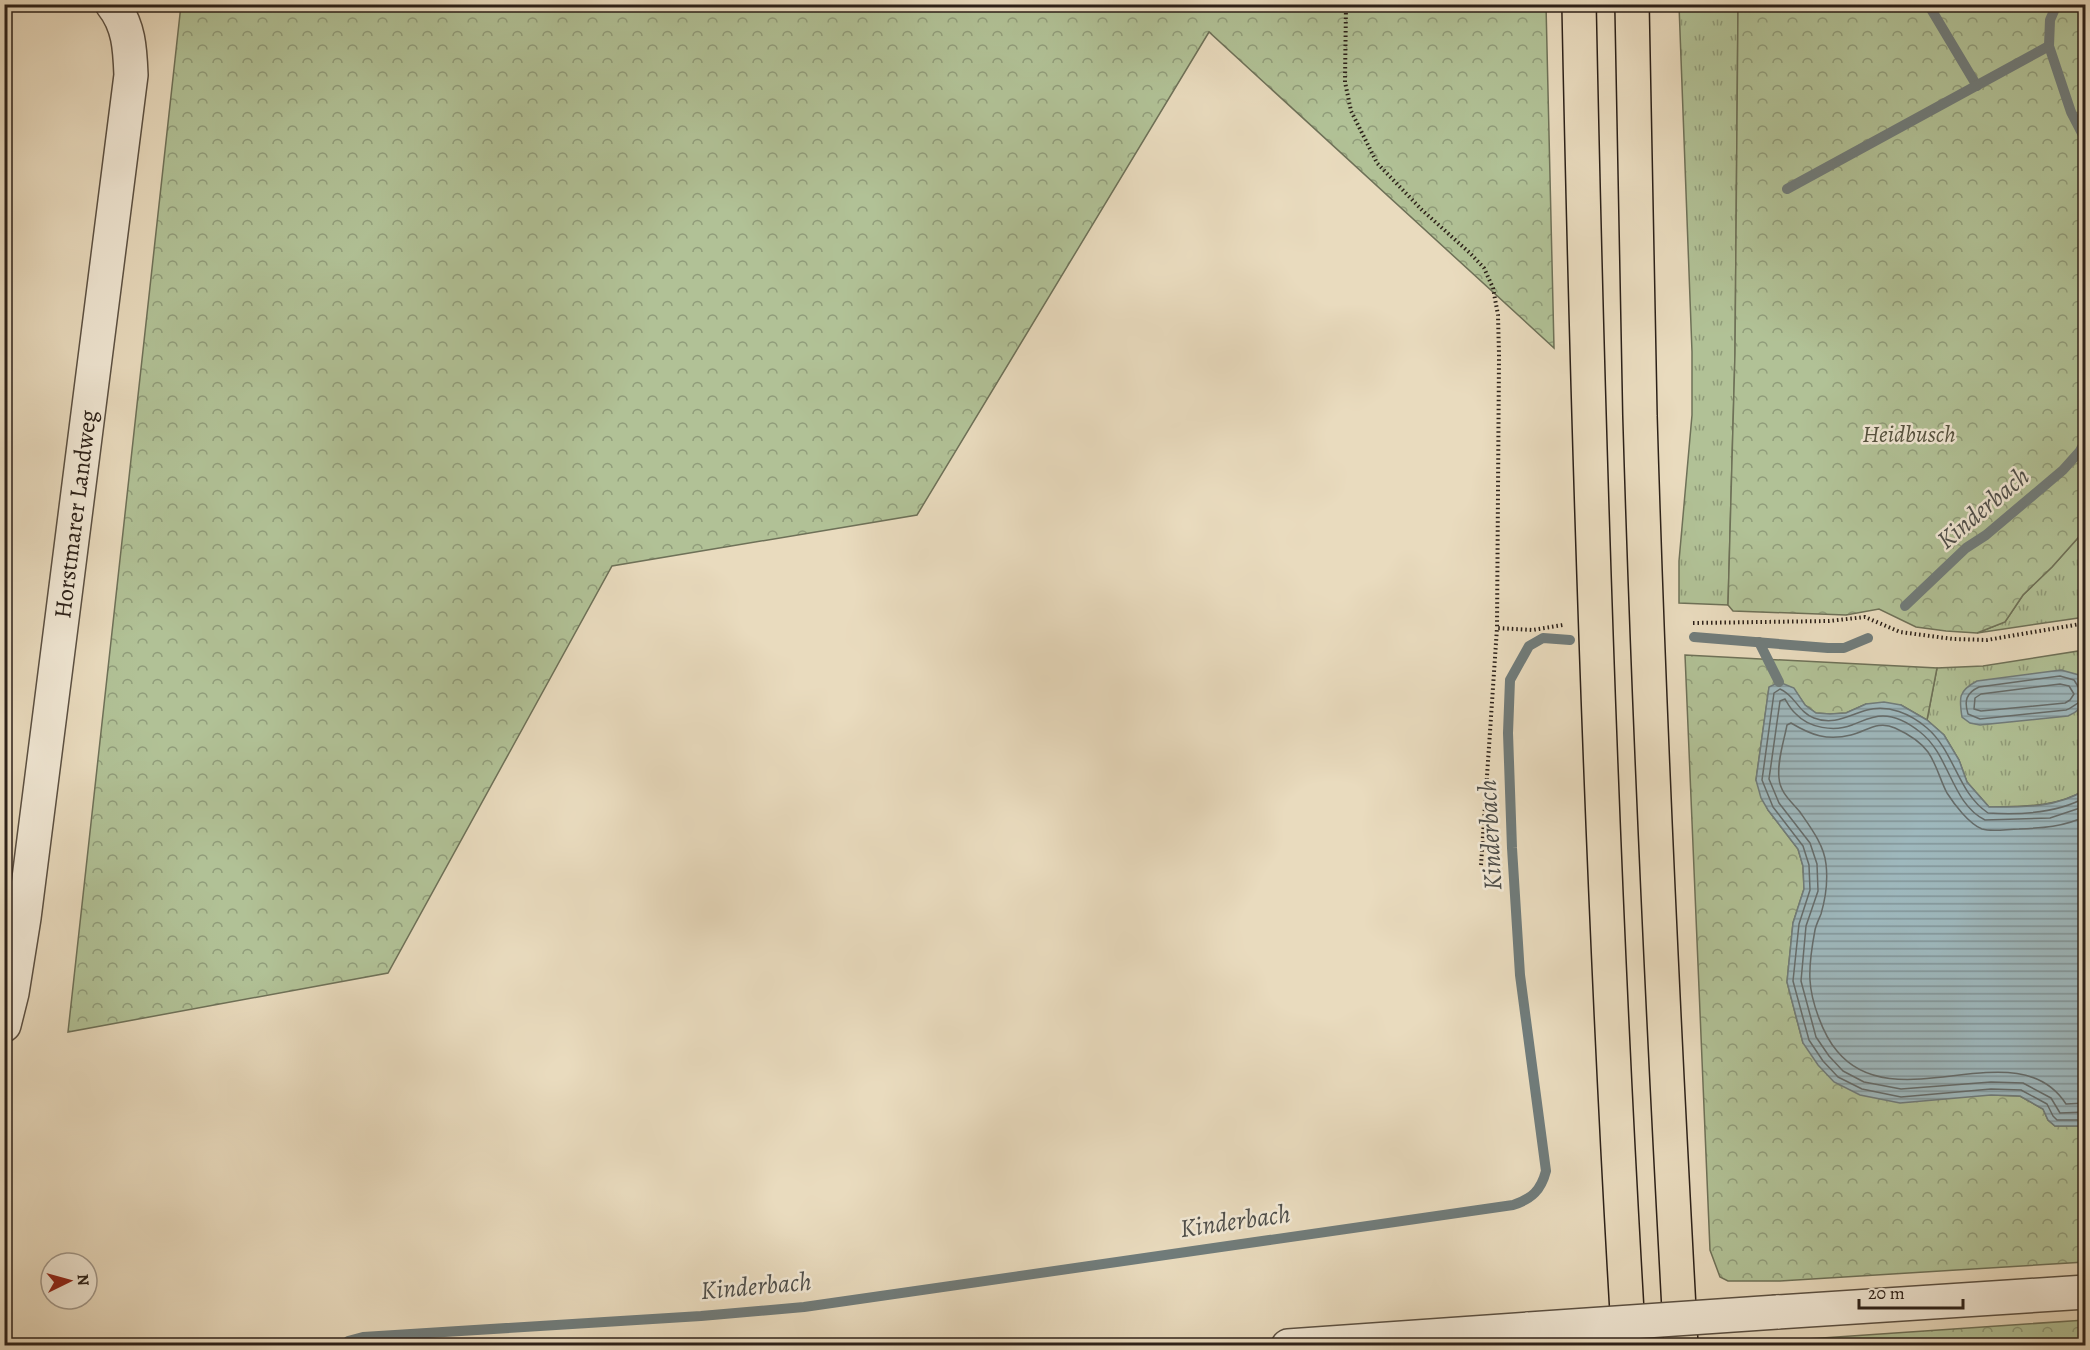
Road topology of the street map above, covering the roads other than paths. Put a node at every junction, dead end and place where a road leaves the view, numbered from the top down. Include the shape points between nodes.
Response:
1 (1579, 4) edge
2 (1632, 4) edge
3 (123, 11) edge
4 (4, 1025) edge
5 (2085, 1292) edge
6 (1287, 1346) edge
7 (1629, 1346) edge
8 (1681, 1346) edge

1 - 7 highway via 1597,686
2 - 8 highway via 1640,417 1658,896
3 - 4 street, Horstmarer Landweg via 131,75 24,918
5 - 6 street, bridge

